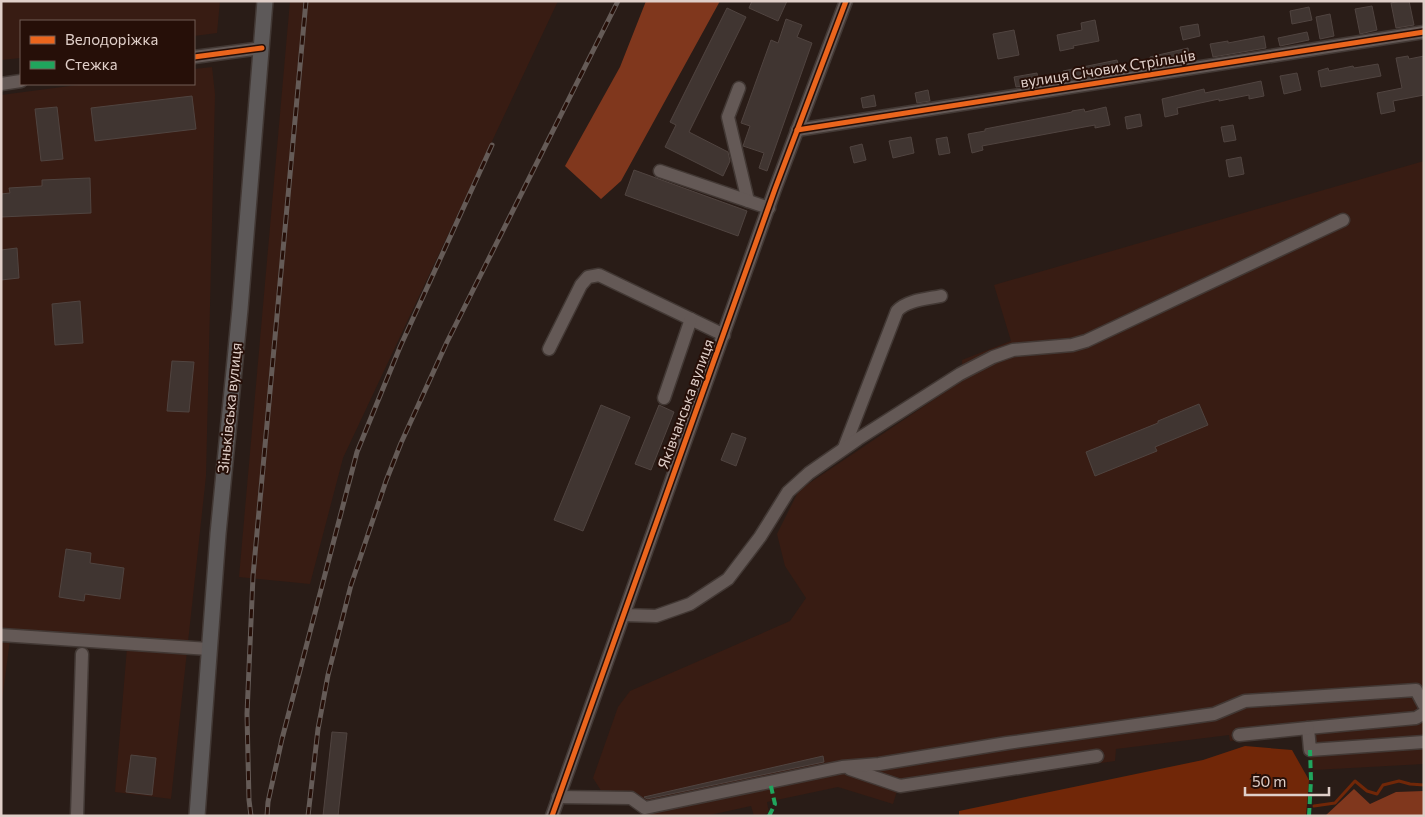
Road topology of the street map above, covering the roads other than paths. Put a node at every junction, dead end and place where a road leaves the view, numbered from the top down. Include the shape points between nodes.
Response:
1 (266, 1) edge
2 (846, 1) edge
3 (1424, 32) edge
4 (262, 48) junction
5 (195, 57) edge
6 (20, 81) edge
7 (1, 84) edge
8 (739, 88) dead end
9 (797, 130) junction
10 (660, 171) dead end
11 (748, 201) junction
12 (769, 208) junction
13 (1343, 220) dead end
14 (941, 296) dead end
15 (691, 319) junction
16 (724, 335) junction
17 (549, 349) dead end
18 (664, 398) dead end
19 (844, 448) junction
20 (624, 615) junction
21 (1, 635) edge
22 (209, 649) junction
23 (82, 654) dead end
24 (1424, 705) edge
25 (1424, 713) edge
26 (1308, 728) junction
27 (1239, 735) dead end
28 (1424, 742) edge
29 (1097, 756) dead end
30 (842, 767) junction
31 (558, 797) junction
32 (77, 816) edge
33 (197, 816) edge
34 (552, 816) edge

1 - 4 main road, Зіньківська вулиця
2 - 9 street, Яківчанська вулиця
3 - 9 street, вулиця Січових Стрільців
4 - 5 street
4 - 22 main road, Зіньківська вулиця
6 - 7 street
8 - 11 street via 728,116
9 - 12 street, Яківчанська вулиця
10 - 11 street
11 - 12 street
12 - 16 street, Яківчанська вулиця
13 - 19 street via 1086,340 1072,345 1013,350 993,357 960,374
14 - 19 street via 902,306 897,311
15 - 16 street
15 - 17 street via 599,275 588,277 581,284
15 - 18 street
16 - 20 street, Яківчанська вулиця
19 - 20 street via 788,492 760,538 728,579 690,604 656,616
20 - 31 street, Яківчанська вулиця
21 - 22 street
22 - 33 main road, Зіньківська вулиця
23 - 32 street
24 - 30 street via 1416,690 1245,701 1214,714
25 - 26 street via 1416,718
26 - 27 street
26 - 28 street via 1310,750
29 - 30 street via 900,786
30 - 31 street via 645,808 632,798
31 - 34 street, Яківчанська вулиця

